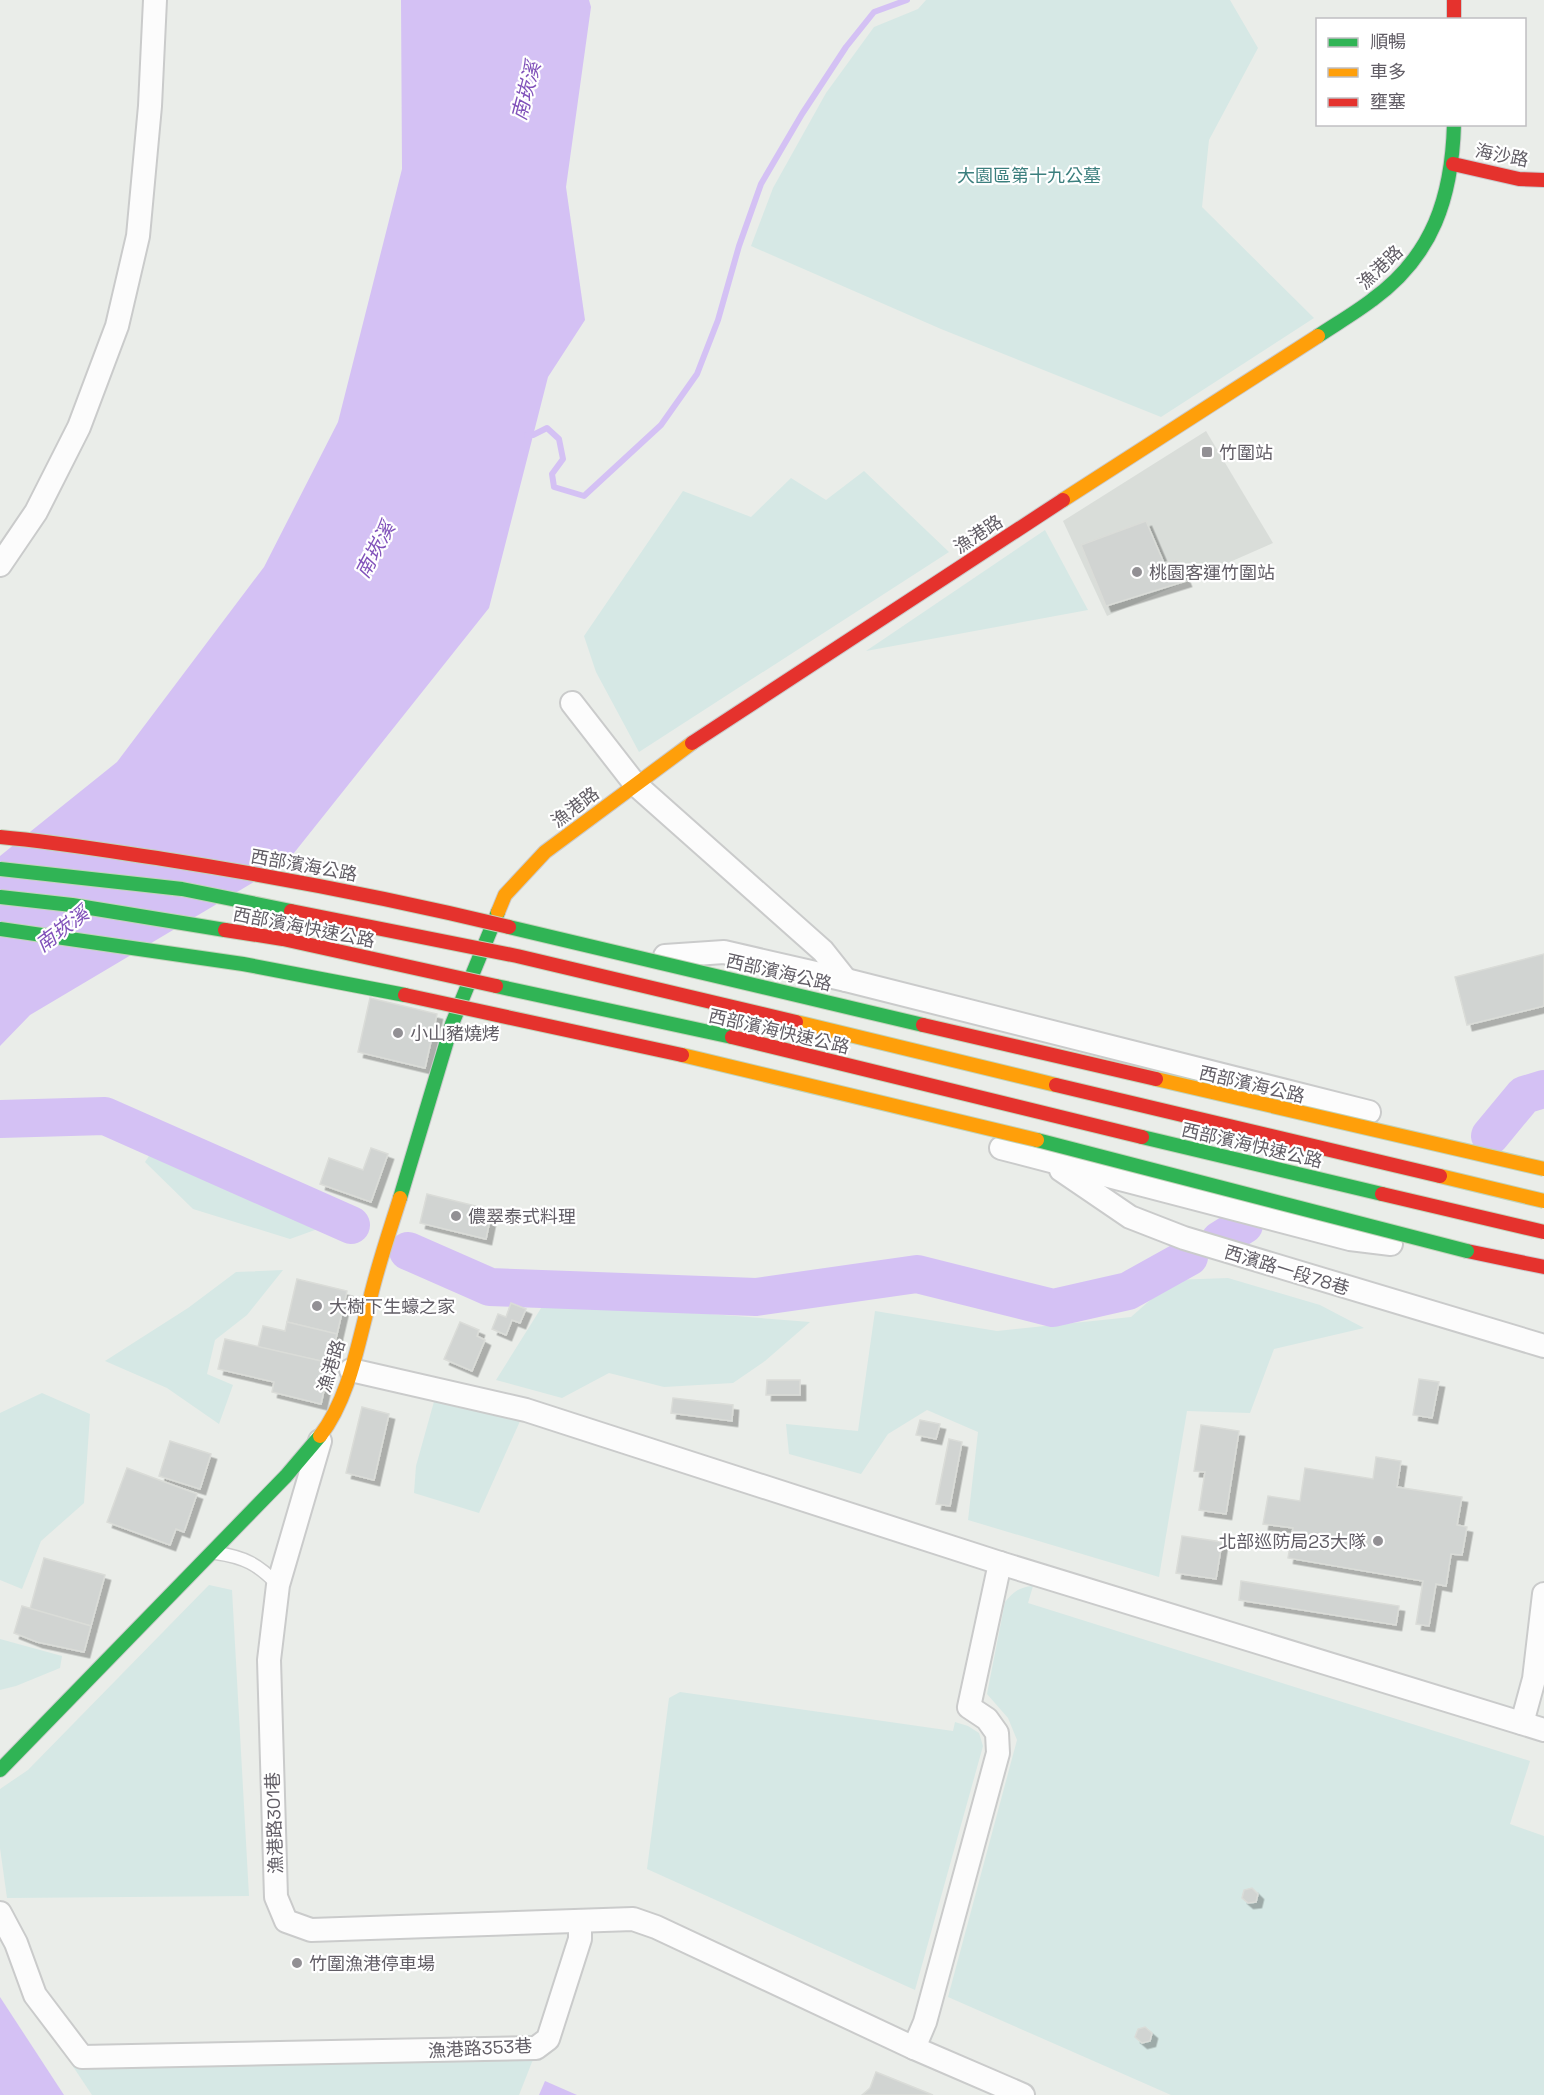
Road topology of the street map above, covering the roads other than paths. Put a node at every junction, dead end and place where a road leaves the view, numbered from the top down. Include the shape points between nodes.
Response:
1 (155, 0) edge
2 (1454, 0) edge
3 (1454, 18) edge
4 (1454, 126) edge
5 (1453, 164) junction
6 (1544, 180) edge
7 (0, 565) edge
8 (572, 703) dead end
9 (635, 784) junction
10 (0, 837) edge
11 (0, 869) edge
12 (0, 897) edge
13 (0, 929) edge
14 (488, 936) junction
15 (846, 980) junction
16 (467, 987) junction
17 (1544, 1159) edge
18 (1045, 1160) junction
19 (1544, 1169) edge
20 (1544, 1201) edge
21 (1544, 1232) edge
22 (1467, 1251) junction
23 (1544, 1267) edge
24 (1544, 1346) edge
25 (351, 1370) junction
26 (322, 1434) junction
27 (212, 1552) junction
28 (1000, 1563) junction
29 (278, 1585) junction
30 (1544, 1594) edge
31 (1521, 1723) junction
32 (1544, 1730) edge
33 (0, 1770) edge
34 (0, 1913) edge
35 (580, 1923) junction
36 (914, 2048) junction
37 (1023, 2095) edge

1 - 7 street via 138,236 117,326 79,428 36,512
2 - 3 main road
4 - 5 main road, 漁港路
5 - 6 main road, 海沙路 via 1519,179
5 - 9 main road, 漁港路 via 1437,221 1420,253 1373,300
8 - 9 street
9 - 14 main road, 漁港路 via 545,852 505,895
9 - 15 street via 823,951
10 - 19 main road, 西部濱海公路, bridge via 227,869 405,902
11 - 20 main road, 西部濱海快速公路, bridge via 182,890 517,956
12 - 21 main road, 西部濱海快速公路, bridge via 283,939 739,1040
13 - 22 main road, bridge via 182,954 385,990 636,1045 1067,1146
14 - 15 street via 610,961 724,952
14 - 16 main road, 漁港路
15 - 17 street
16 - 18 street via 601,1016 737,1078
16 - 25 main road, 漁港路 via 448,1035
18 - 22 street via 1350,1239
18 - 24 street, 西濱路一段78巷 via 1130,1217 1184,1238
22 - 23 main road
25 - 26 main road, 漁港路 via 336,1411
25 - 28 street via 526,1410
26 - 27 main road, 漁港路
26 - 29 street, 漁港路301巷
27 - 29 lane via 238,1556 262,1568
27 - 33 main road, 漁港路
28 - 31 street
28 - 36 street via 969,1707 987,1719 997,1733 998,1753 925,2022
29 - 35 street, 漁港路301巷 via 269,1660 276,1897 286,1921 311,1930
30 - 31 street via 1534,1679
31 - 32 street
34 - 35 street, 漁港路353巷 via 35,1995 82,2057 536,2048 548,2039 580,1940
35 - 36 street via 633,1919 656,1927
36 - 37 street

